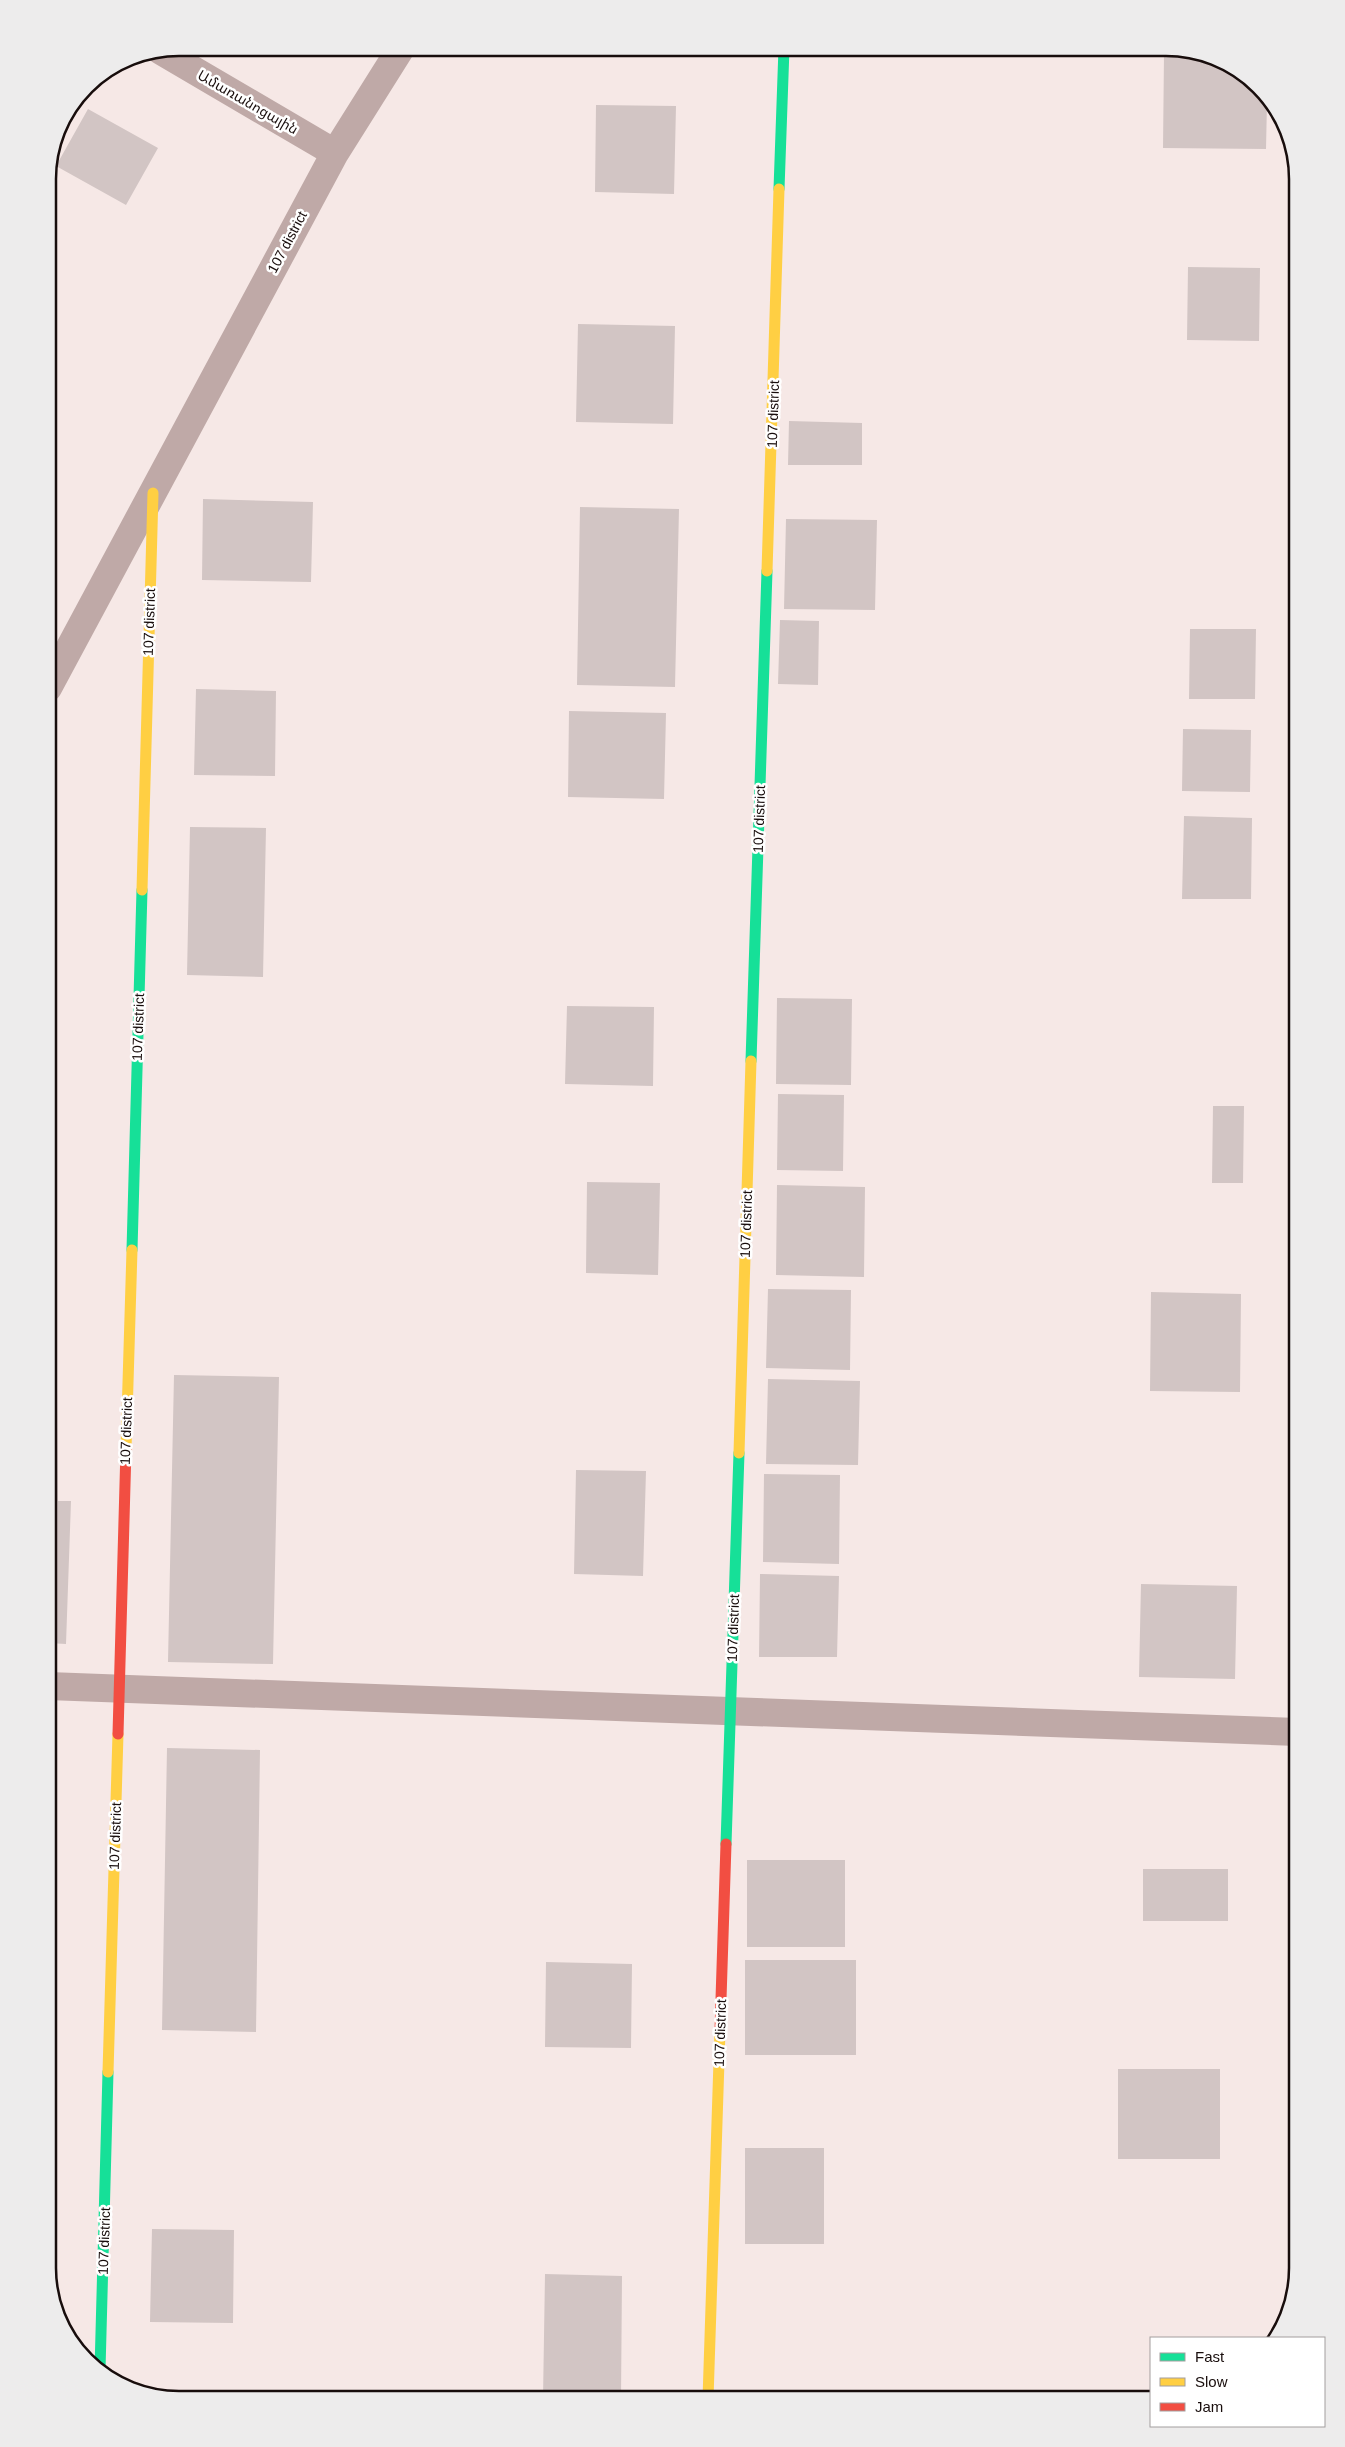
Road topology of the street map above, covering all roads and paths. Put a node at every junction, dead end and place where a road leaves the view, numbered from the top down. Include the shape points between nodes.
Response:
1 (171, 57) edge
2 (395, 57) edge
3 (784, 57) edge
4 (335, 153) junction
5 (153, 493) junction
6 (57, 672) edge
7 (56, 1686) edge
8 (119, 1690) junction
9 (730, 1711) junction
10 (1289, 1732) edge
11 (100, 2362) edge
12 (708, 2391) edge

1 - 4 street, Ամառանոցային
2 - 4 street, 107 district
3 - 9 street, 107 district
4 - 5 street, 107 district
5 - 6 street, 107 district
5 - 8 street, 107 district
7 - 8 street
8 - 9 street
8 - 11 street, 107 district
9 - 10 street
9 - 12 street, 107 district

